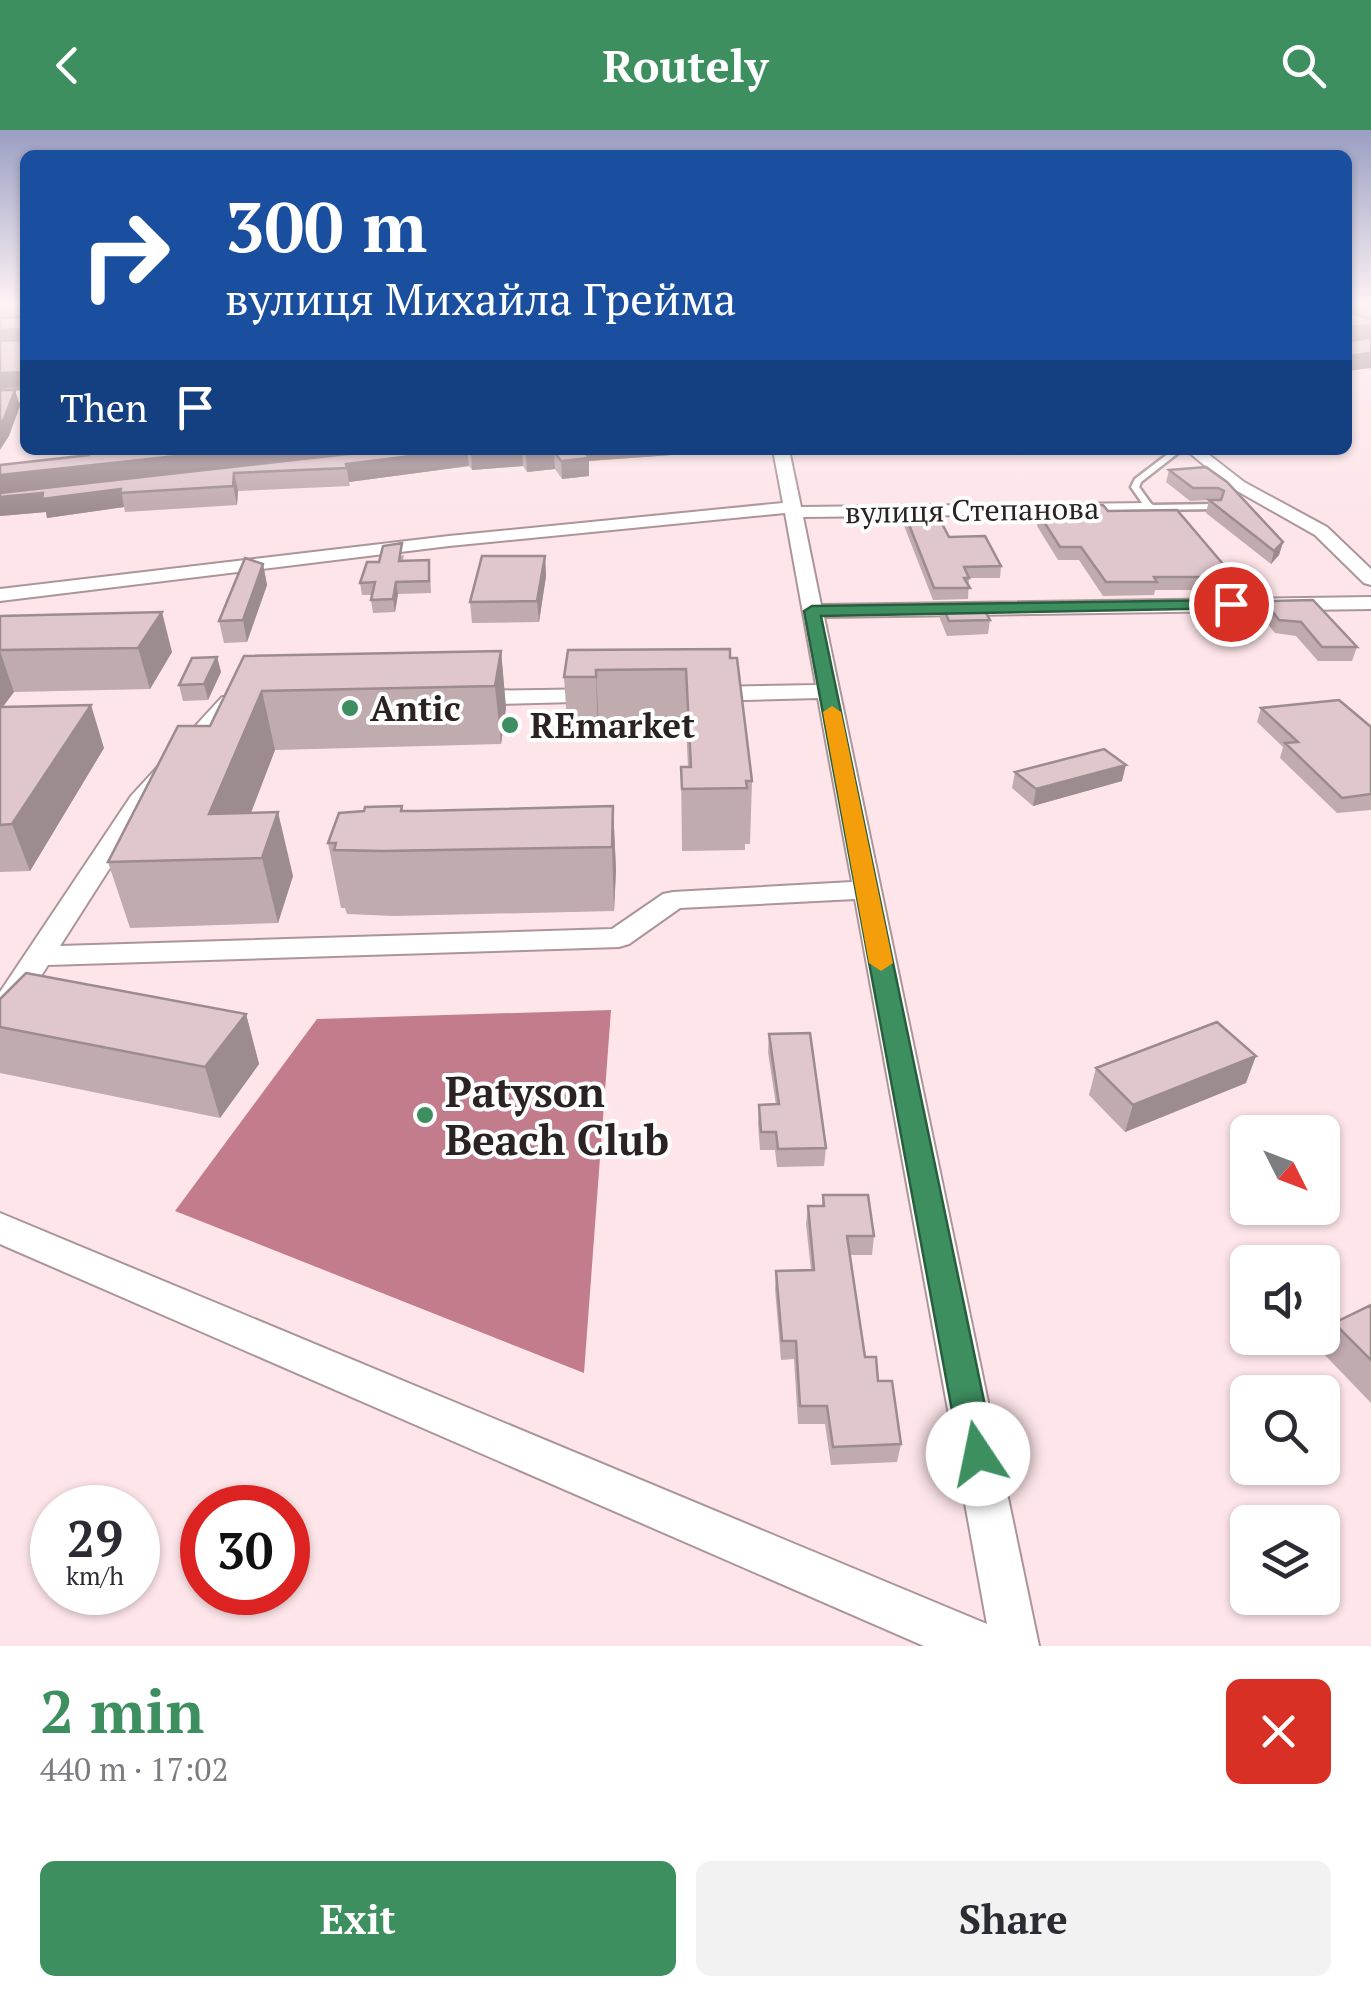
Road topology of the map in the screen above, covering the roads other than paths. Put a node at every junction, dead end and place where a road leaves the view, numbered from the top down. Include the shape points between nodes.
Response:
1 (782, 455) edge
2 (1172, 455) edge
3 (1200, 455) edge
4 (1215, 507) edge
5 (1150, 508) junction
6 (792, 509) junction
7 (1371, 579) edge
8 (0, 595) edge
9 (1371, 603) edge
10 (812, 611) junction
11 (828, 692) junction
12 (688, 694) edge
13 (628, 695) edge
14 (449, 698) edge
15 (270, 702) edge
16 (867, 890) junction
17 (39, 956) junction
18 (0, 1016) edge
19 (0, 1228) edge
20 (981, 1646) edge
21 (1015, 1646) edge

1 - 6 street
2 - 5 lane via 1135,487
3 - 7 street via 1238,485 1321,531
4 - 5 lane
5 - 6 street, вулиця Степанова
6 - 8 street, вулиця Степанова via 449,541
6 - 10 street
9 - 10 street
10 - 11 street
11 - 12 street
11 - 16 street
13 - 14 street
15 - 17 street via 230,702 190,744 140,802
16 - 17 street via 673,900 619,938
16 - 21 street
17 - 18 street
19 - 20 street

